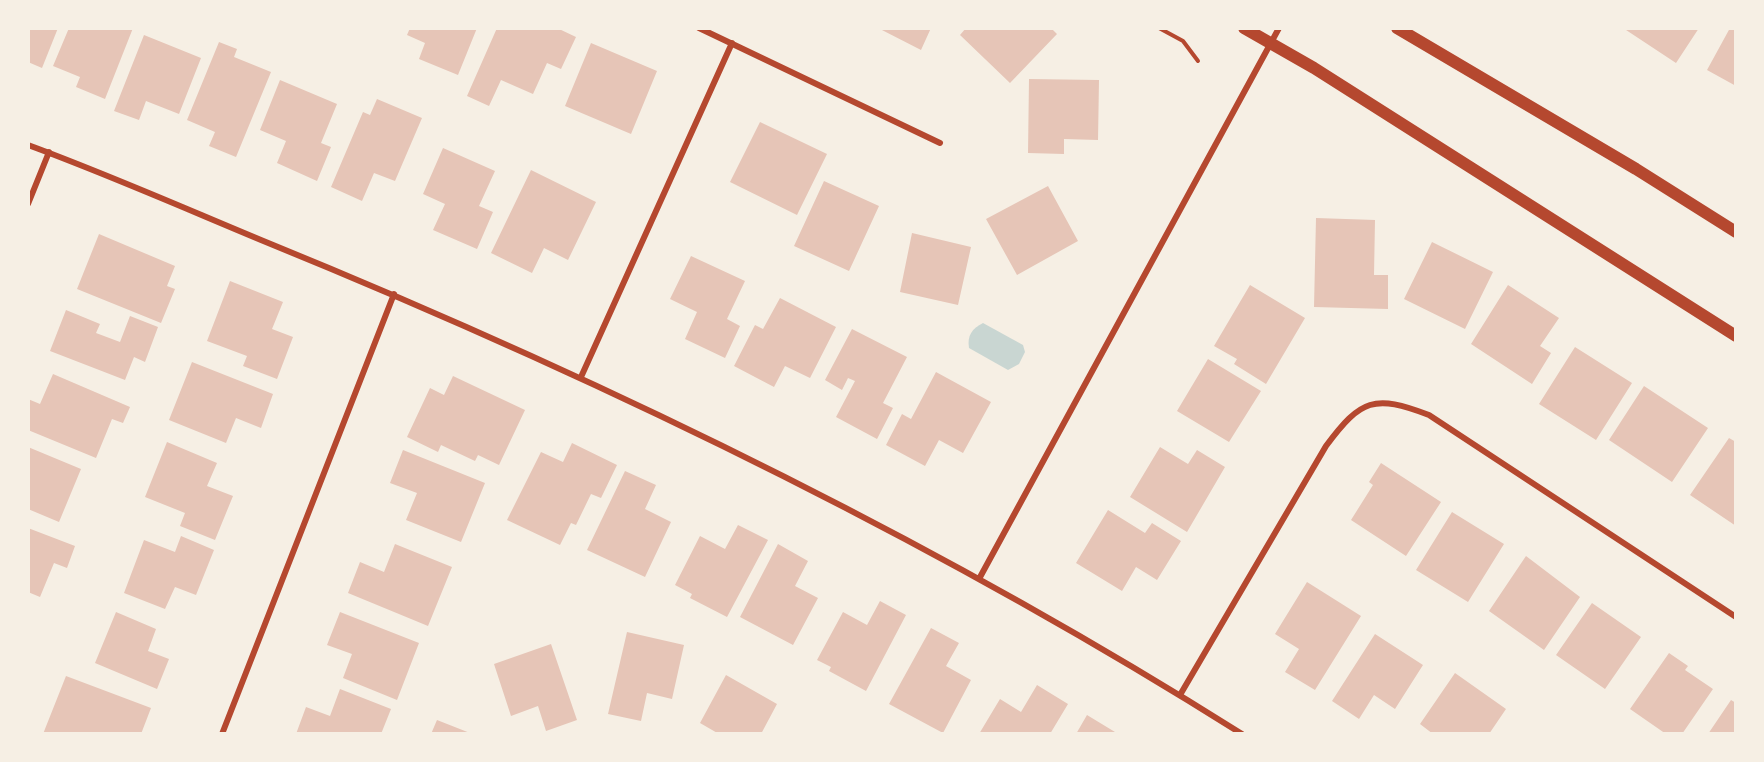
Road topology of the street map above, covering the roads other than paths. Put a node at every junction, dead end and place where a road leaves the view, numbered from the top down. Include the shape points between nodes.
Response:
1 (699, 28) edge
2 (1244, 28) edge
3 (1280, 28) edge
4 (1397, 28) edge
5 (732, 43) junction
6 (1271, 44) junction
7 (940, 143) dead end
8 (28, 145) edge
9 (49, 152) junction
10 (28, 204) edge
11 (1736, 232) edge
12 (394, 294) junction
13 (1736, 336) edge
14 (581, 377) junction
15 (979, 579) junction
16 (1736, 617) edge
17 (1180, 695) junction
18 (222, 734) edge
19 (1242, 734) edge

1 - 5 street
2 - 6 main road
3 - 6 street
4 - 11 main road
5 - 7 street
5 - 14 street
6 - 13 main road
6 - 15 street
8 - 9 street
9 - 10 street
9 - 12 street
12 - 14 street
12 - 18 street
14 - 15 street via 769,468
15 - 17 street
16 - 17 street via 1429,415 1397,402 1367,404 1343,422 1326,446
17 - 19 street

